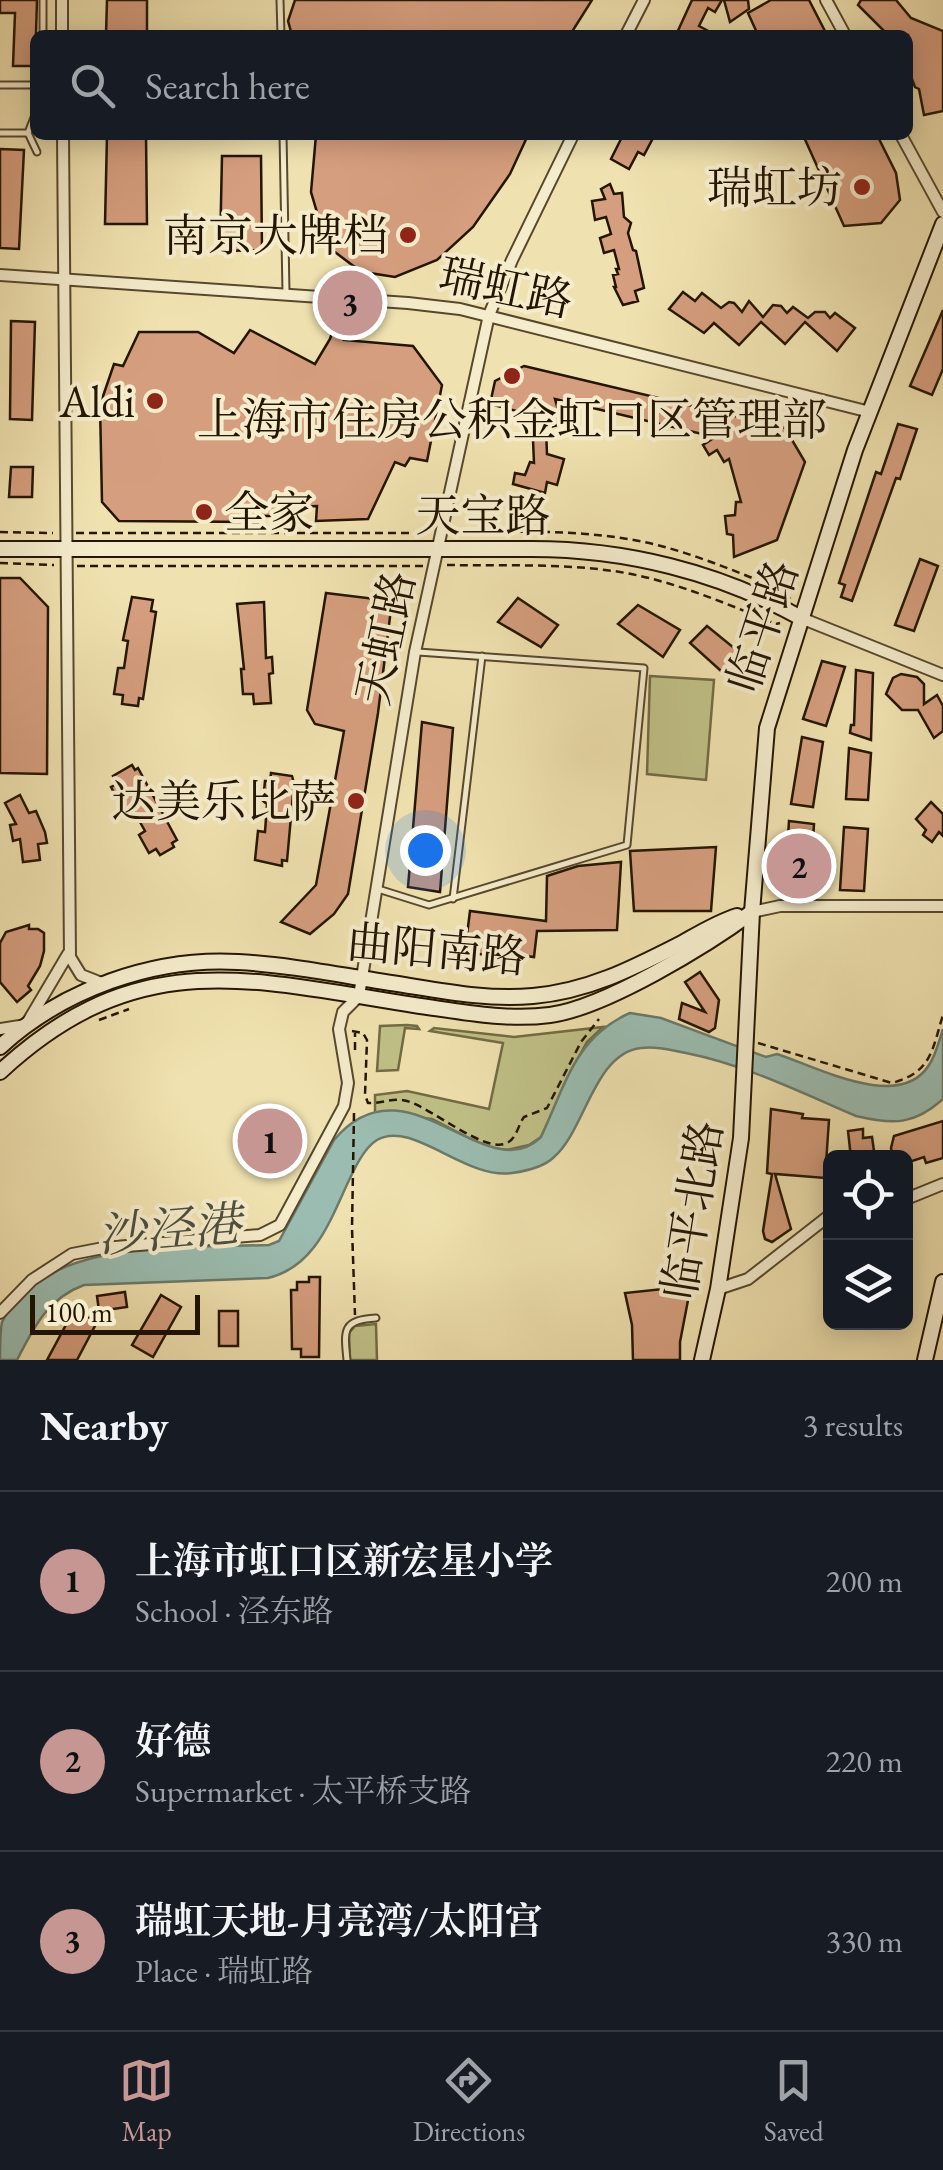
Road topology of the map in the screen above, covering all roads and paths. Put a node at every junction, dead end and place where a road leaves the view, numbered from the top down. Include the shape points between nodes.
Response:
1 (42, 0) edge
2 (62, 0) edge
3 (280, 0) edge
4 (644, 0) edge
5 (826, 0) edge
6 (43, 30) edge
7 (62, 30) edge
8 (281, 30) edge
9 (629, 30) edge
10 (843, 30) edge
11 (0, 85) edge
12 (30, 85) edge
13 (30, 129) edge
14 (0, 133) edge
15 (28, 134) junction
16 (30, 138) edge
17 (31, 140) edge
18 (63, 140) edge
19 (283, 140) edge
20 (571, 140) edge
21 (904, 140) edge
22 (37, 152) dead end
23 (943, 212) edge
24 (943, 224) edge
25 (0, 274) edge
26 (66, 279) junction
27 (286, 294) junction
28 (489, 315) junction
29 (870, 412) junction
30 (0, 549) edge
31 (68, 558) junction
32 (437, 558) junction
33 (0, 563) edge
34 (801, 618) junction
35 (776, 624) dead end
36 (415, 652) junction
37 (482, 656) junction
38 (943, 674) edge
39 (378, 889) junction
40 (453, 899) junction
41 (943, 906) edge
42 (752, 912) junction
43 (70, 948) junction
44 (362, 979) junction
45 (104, 984) junction
46 (359, 996) junction
47 (138, 1006) dead end
48 (943, 1015) edge
49 (599, 1020) dead end
50 (90, 1023) dead end
51 (26, 1025) junction
52 (339, 1028) junction
53 (0, 1029) edge
54 (355, 1032) junction
55 (747, 1044) junction
56 (0, 1047) edge
57 (354, 1052) dead end
58 (745, 1069) joint
59 (0, 1072) edge
60 (354, 1110) dead end
61 (943, 1184) edge
62 (913, 1197) edge
63 (823, 1221) edge
64 (943, 1282) edge
65 (718, 1290) junction
66 (0, 1314) edge
67 (376, 1318) dead end
68 (355, 1320) junction
69 (346, 1360) edge
70 (702, 1360) edge
71 (925, 1360) edge

1 - 6 lane
2 - 7 street
3 - 8 lane
4 - 9 street
5 - 10 street
11 - 12 lane
13 - 15 lane
14 - 15 lane
15 - 16 lane
17 - 22 lane
18 - 26 street
19 - 27 lane
20 - 28 street, 天虹路
21 - 23 street
24 - 29 main road, 临平路
25 - 26 street, 瑞虹路
26 - 27 street, 瑞虹路
26 - 31 street
27 - 28 street, 瑞虹路
28 - 29 street, 瑞虹路
28 - 32 street, 天虹路
29 - 34 main road, 临平路
30 - 31 main road, 天宝路
31 - 32 main road, 天宝路
31 - 32 path, 天宝路
31 - 33 path, 天宝路
31 - 43 street
32 - 34 main road, 天宝路 via 552,549 631,556 703,576
32 - 35 path, 天宝路 via 619,572
32 - 36 street, 天虹路
34 - 38 street, 天宝路
34 - 42 main road, 临平路 via 767,728
36 - 37 lane
36 - 39 street, 天虹路
37 - 40 lane
37 - 40 lane via 644,668 627,845
39 - 40 lane via 428,906
39 - 44 street, 天虹路
41 - 42 street via 780,906
42 - 44 main road, 曲阳南路 via 606,980 561,993 492,997
42 - 46 main road, 曲阳南路 via 611,995 555,1014 499,1016
42 - 55 main road, 临平路
43 - 45 street via 81,976
43 - 51 street
44 - 45 main road, 曲阳南路 via 205,962
44 - 46 street, 天虹路
45 - 51 main road, 曲阳南路
46 - 52 street
46 - 59 main road, 曲阳南路 via 239,978 174,982 63,1021
47 - 50 path
48 - 55 path via 924,1067 892,1083
49 - 54 path via 546,1108 524,1117 514,1138 500,1145 405,1100 368,1103 367,1040
51 - 53 street
51 - 56 main road, 曲阳南路
52 - 54 path
52 - 66 street via 348,1083 344,1106 274,1230 72,1254 32,1280
54 - 57 path
55 - 58 main road, 临平路
58 - 65 main road, 临平北路 via 742,1138
60 - 68 path
61 - 62 street
63 - 65 street via 759,1272
64 - 71 main road
65 - 70 main road, 临平北路
67 - 68 lane
68 - 69 lane via 345,1335

